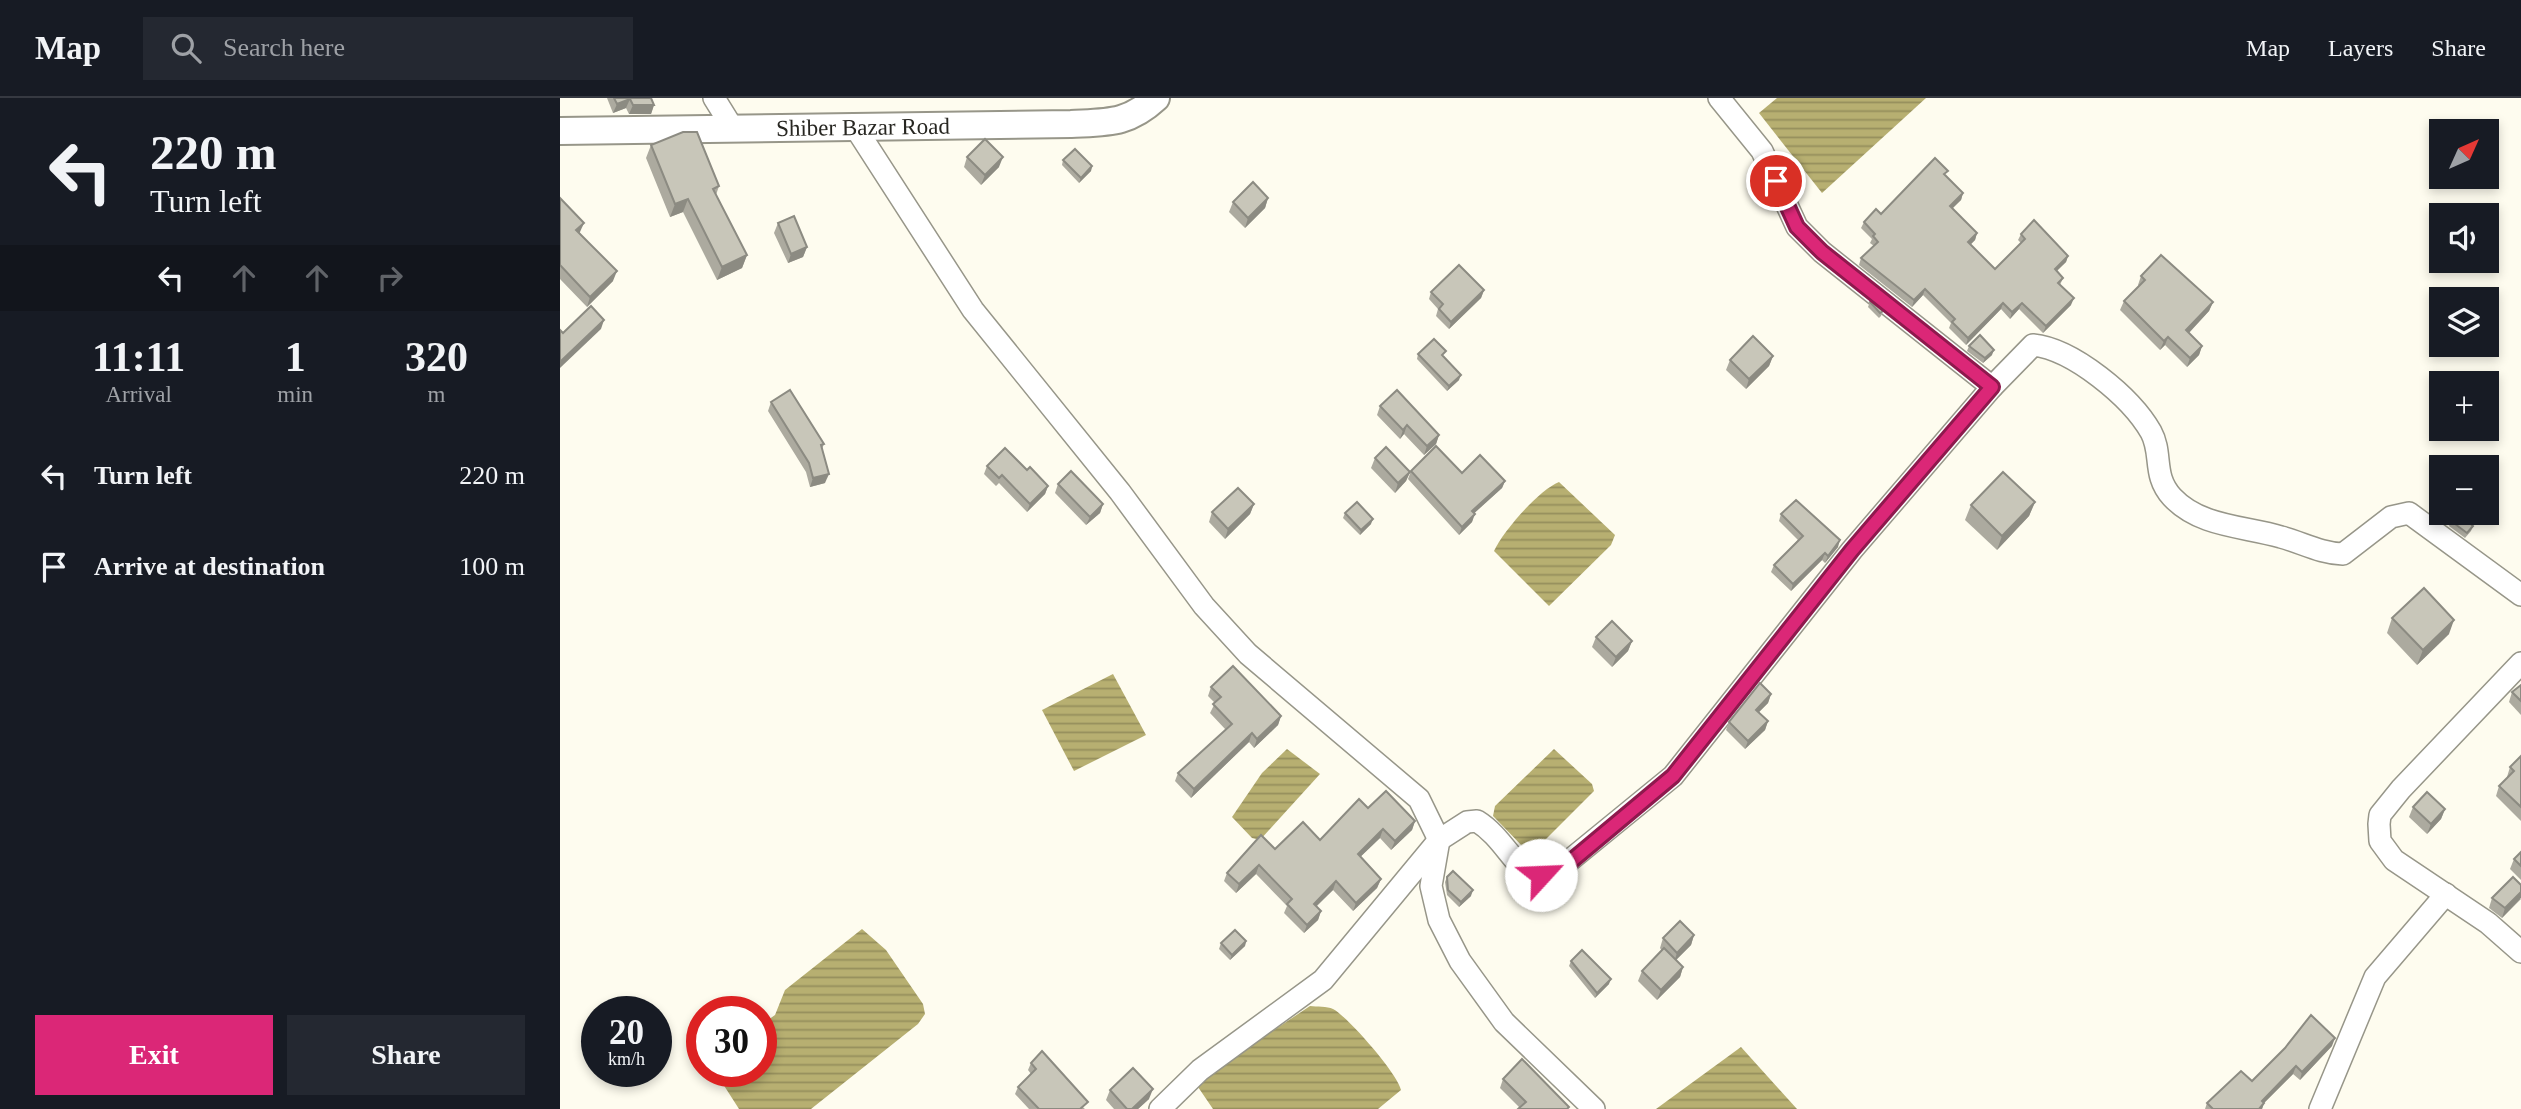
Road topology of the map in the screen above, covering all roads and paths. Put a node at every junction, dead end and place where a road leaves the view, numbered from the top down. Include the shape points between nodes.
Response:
1 (714, 98) edge
2 (1156, 98) edge
3 (1719, 98) edge
4 (732, 127) junction
5 (855, 127) junction
6 (560, 131) edge
7 (1992, 387) junction
8 (2521, 595) edge
9 (2521, 663) edge
10 (1439, 840) junction
11 (2446, 894) junction
12 (2521, 952) edge
13 (1160, 1109) edge
14 (1594, 1109) edge
15 (2320, 1109) edge

1 - 4 street
2 - 5 street, Shiber Bazar Road via 1139,114 1121,121
3 - 7 street via 1762,151 1797,227
4 - 5 street, Shiber Bazar Road
4 - 6 street, Shiber Bazar Road
5 - 10 street via 974,310 1205,606 1248,654 1419,799
7 - 8 street via 2033,345 2050,347 2070,356 2130,407 2152,434 2160,482 2192,512 2283,537 2322,553 2343,554 2391,517 2409,513
7 - 10 street via 1852,550 1673,776 1563,868 1553,874 1527,873 1497,836 1477,821 1467,822
9 - 11 street via 2380,816 2380,841 2394,860
10 - 13 street via 1323,980 1200,1070
10 - 14 street via 1432,886 1439,920 1460,961 1504,1022
11 - 12 street
11 - 15 street via 2375,977

